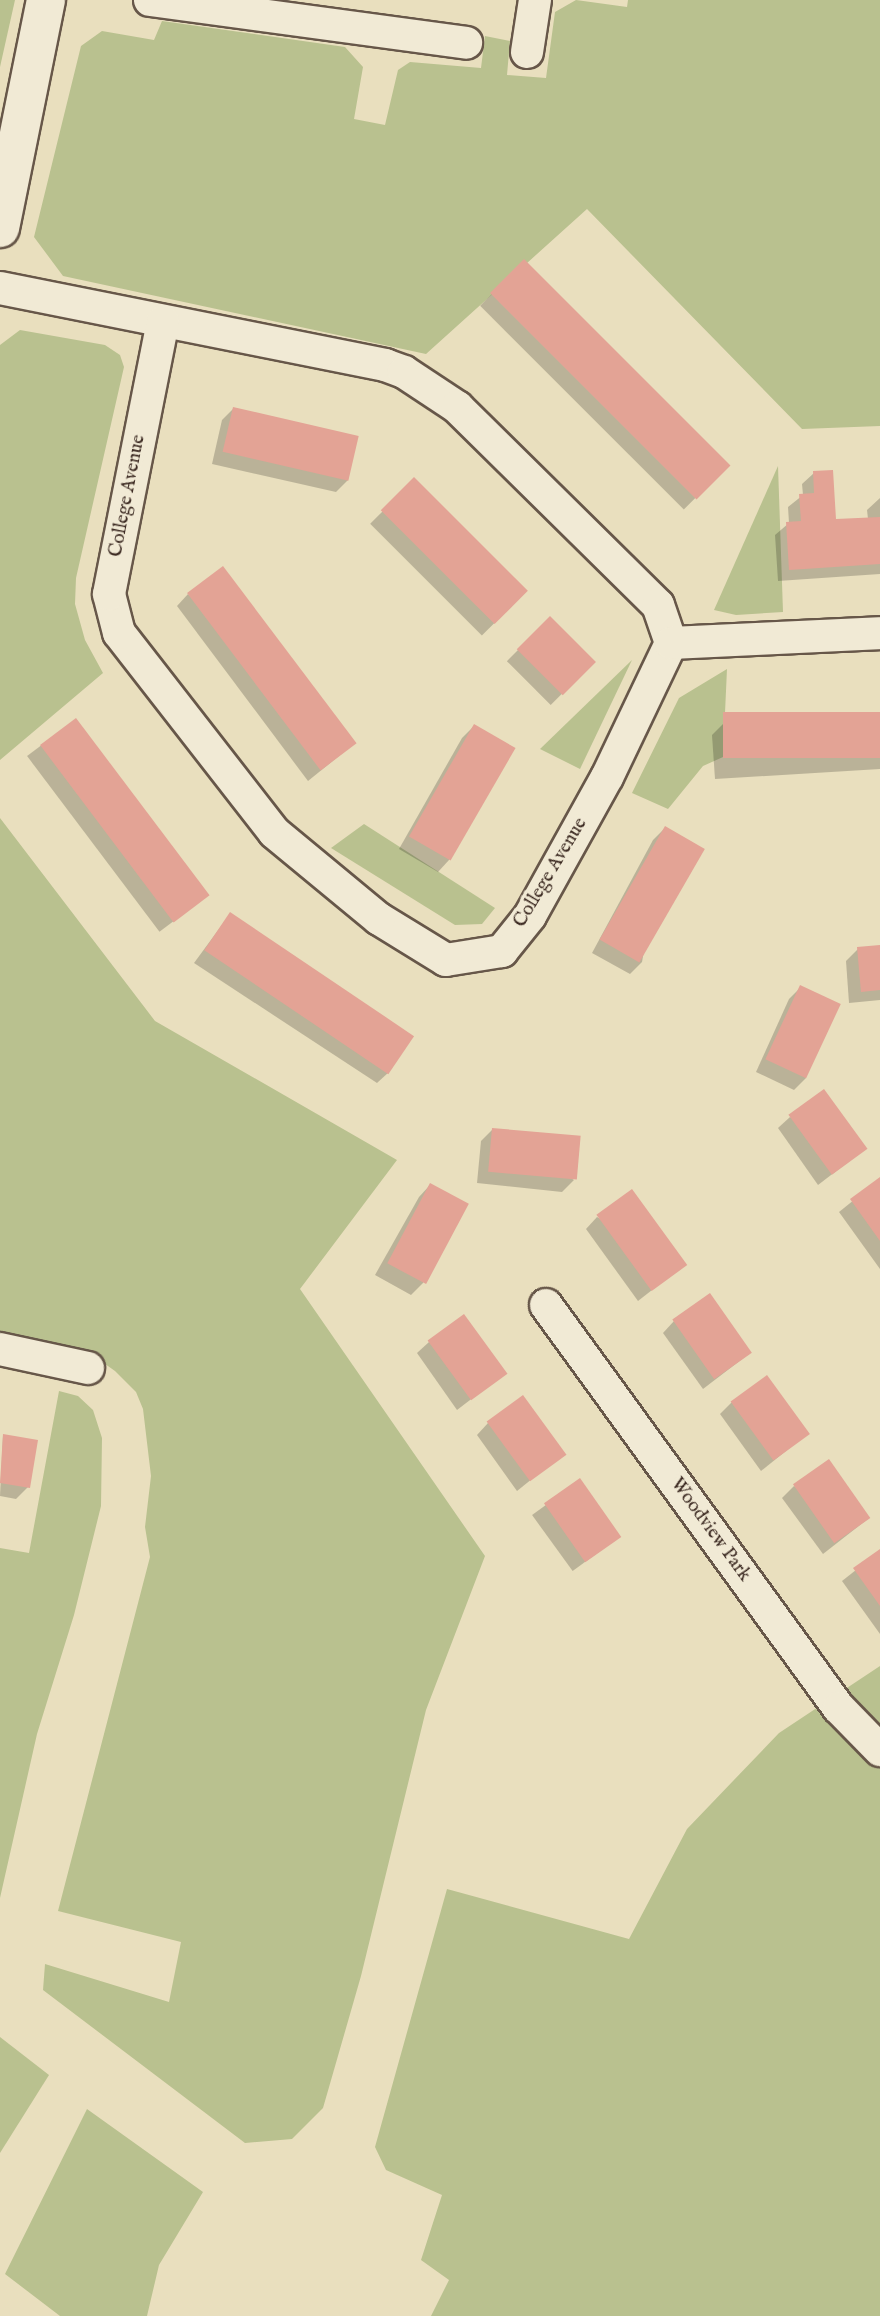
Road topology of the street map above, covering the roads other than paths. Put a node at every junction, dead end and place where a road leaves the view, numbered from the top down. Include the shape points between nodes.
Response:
1 (46, 0) edge
2 (150, 0) edge
3 (535, 0) edge
4 (466, 43) dead end
5 (527, 52) dead end
6 (0, 228) edge
7 (0, 288) edge
8 (163, 321) junction
9 (880, 633) edge
10 (671, 643) junction
11 (546, 1305) dead end
12 (0, 1349) edge
13 (88, 1368) dead end
14 (880, 1750) edge

1 - 6 street
2 - 4 street
3 - 5 street
7 - 8 street
8 - 10 street via 385,365 436,391 659,605
8 - 10 street, College Avenue via 109,594 119,633 274,832 379,919 446,960 502,951 530,916 607,777
9 - 10 street
11 - 14 street, Woodview Park via 839,1708
12 - 13 street

